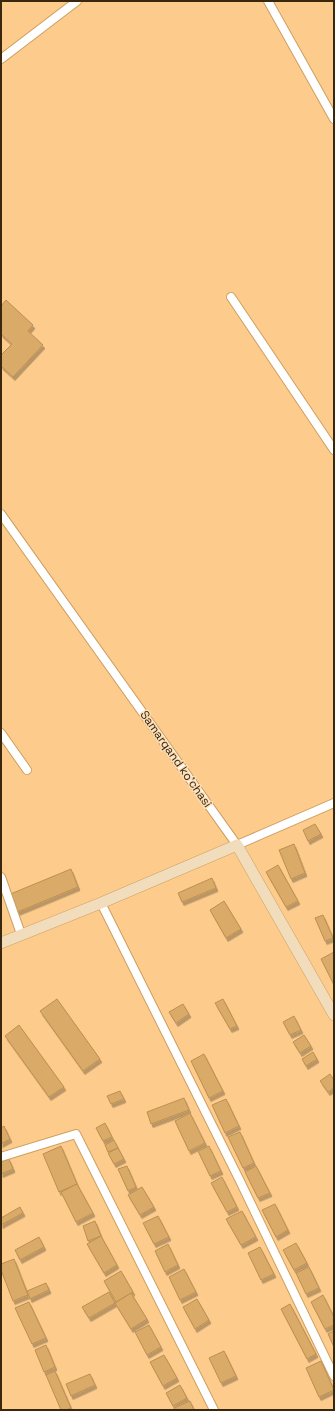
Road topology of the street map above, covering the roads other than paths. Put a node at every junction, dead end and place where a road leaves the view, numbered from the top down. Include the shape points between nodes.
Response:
1 (77, 1) edge
2 (268, 1) edge
3 (1, 59) edge
4 (334, 118) edge
5 (231, 297) dead end
6 (334, 450) edge
7 (1, 515) edge
8 (1, 733) edge
9 (27, 770) dead end
10 (334, 803) edge
11 (237, 845) junction
12 (1, 877) edge
13 (101, 903) junction
14 (21, 934) junction
15 (1, 943) edge
16 (334, 1015) edge
17 (1, 1157) edge
18 (334, 1376) edge
19 (214, 1410) edge

1 - 3 street
2 - 4 street
5 - 6 street
7 - 11 street, Samarqand ko'chasi
8 - 9 street
10 - 11 street
11 - 13 street
11 - 16 street, Samarqand ko'chasi
12 - 14 street
13 - 14 street
13 - 18 street
14 - 15 street
17 - 19 street via 76,1134

